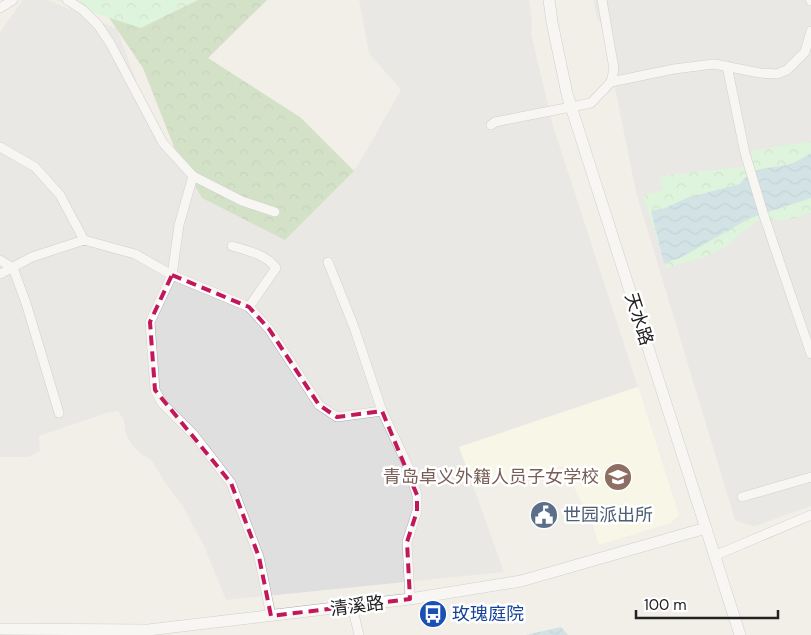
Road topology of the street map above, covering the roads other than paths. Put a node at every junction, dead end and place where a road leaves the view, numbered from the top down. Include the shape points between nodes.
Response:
1 (12, 0) edge
2 (66, 0) edge
3 (549, 0) edge
4 (602, 0) edge
5 (0, 8) edge
6 (811, 31) edge
7 (726, 66) junction
8 (611, 82) junction
9 (572, 108) junction
10 (491, 125) dead end
11 (0, 147) edge
12 (193, 176) junction
13 (275, 212) dead end
14 (84, 240) junction
15 (232, 246) dead end
16 (0, 260) edge
17 (328, 262) dead end
18 (13, 268) junction
19 (0, 274) edge
20 (172, 275) junction
21 (249, 307) junction
22 (811, 354) edge
23 (382, 411) junction
24 (59, 412) dead end
25 (811, 477) edge
26 (742, 497) dead end
27 (811, 516) edge
28 (706, 528) junction
29 (714, 556) junction
30 (410, 599) junction
31 (352, 606) junction
32 (271, 616) junction
33 (0, 628) edge
34 (359, 635) edge
35 (740, 635) edge

1 - 5 street
2 - 12 street via 83,10 98,25 163,144
3 - 9 street, 天水路
4 - 8 street via 614,69
6 - 7 street via 805,52 787,70 778,74
7 - 8 street via 714,64 674,69
7 - 22 street via 745,153
8 - 9 street via 591,103
9 - 10 street
9 - 28 street, 天水路
11 - 14 street via 35,167 60,195
12 - 13 street
12 - 20 street via 179,225
14 - 18 street via 32,257
14 - 20 street via 135,254
15 - 21 street via 247,250 276,268
16 - 18 street
17 - 23 street
18 - 19 street
18 - 24 street
20 - 21 street
20 - 32 street via 150,322 155,390 162,403 194,435 231,483 259,557
21 - 23 street via 269,329 319,405 337,417
23 - 30 street via 407,464 417,495 417,511 407,542
25 - 26 street
27 - 29 street
28 - 29 street, 天水路
28 - 30 street, 清溪路 via 521,581
29 - 35 street, 天水路
30 - 31 street, 清溪路
31 - 32 street, 清溪路
31 - 34 street
32 - 33 street, 清溪路 via 148,630

